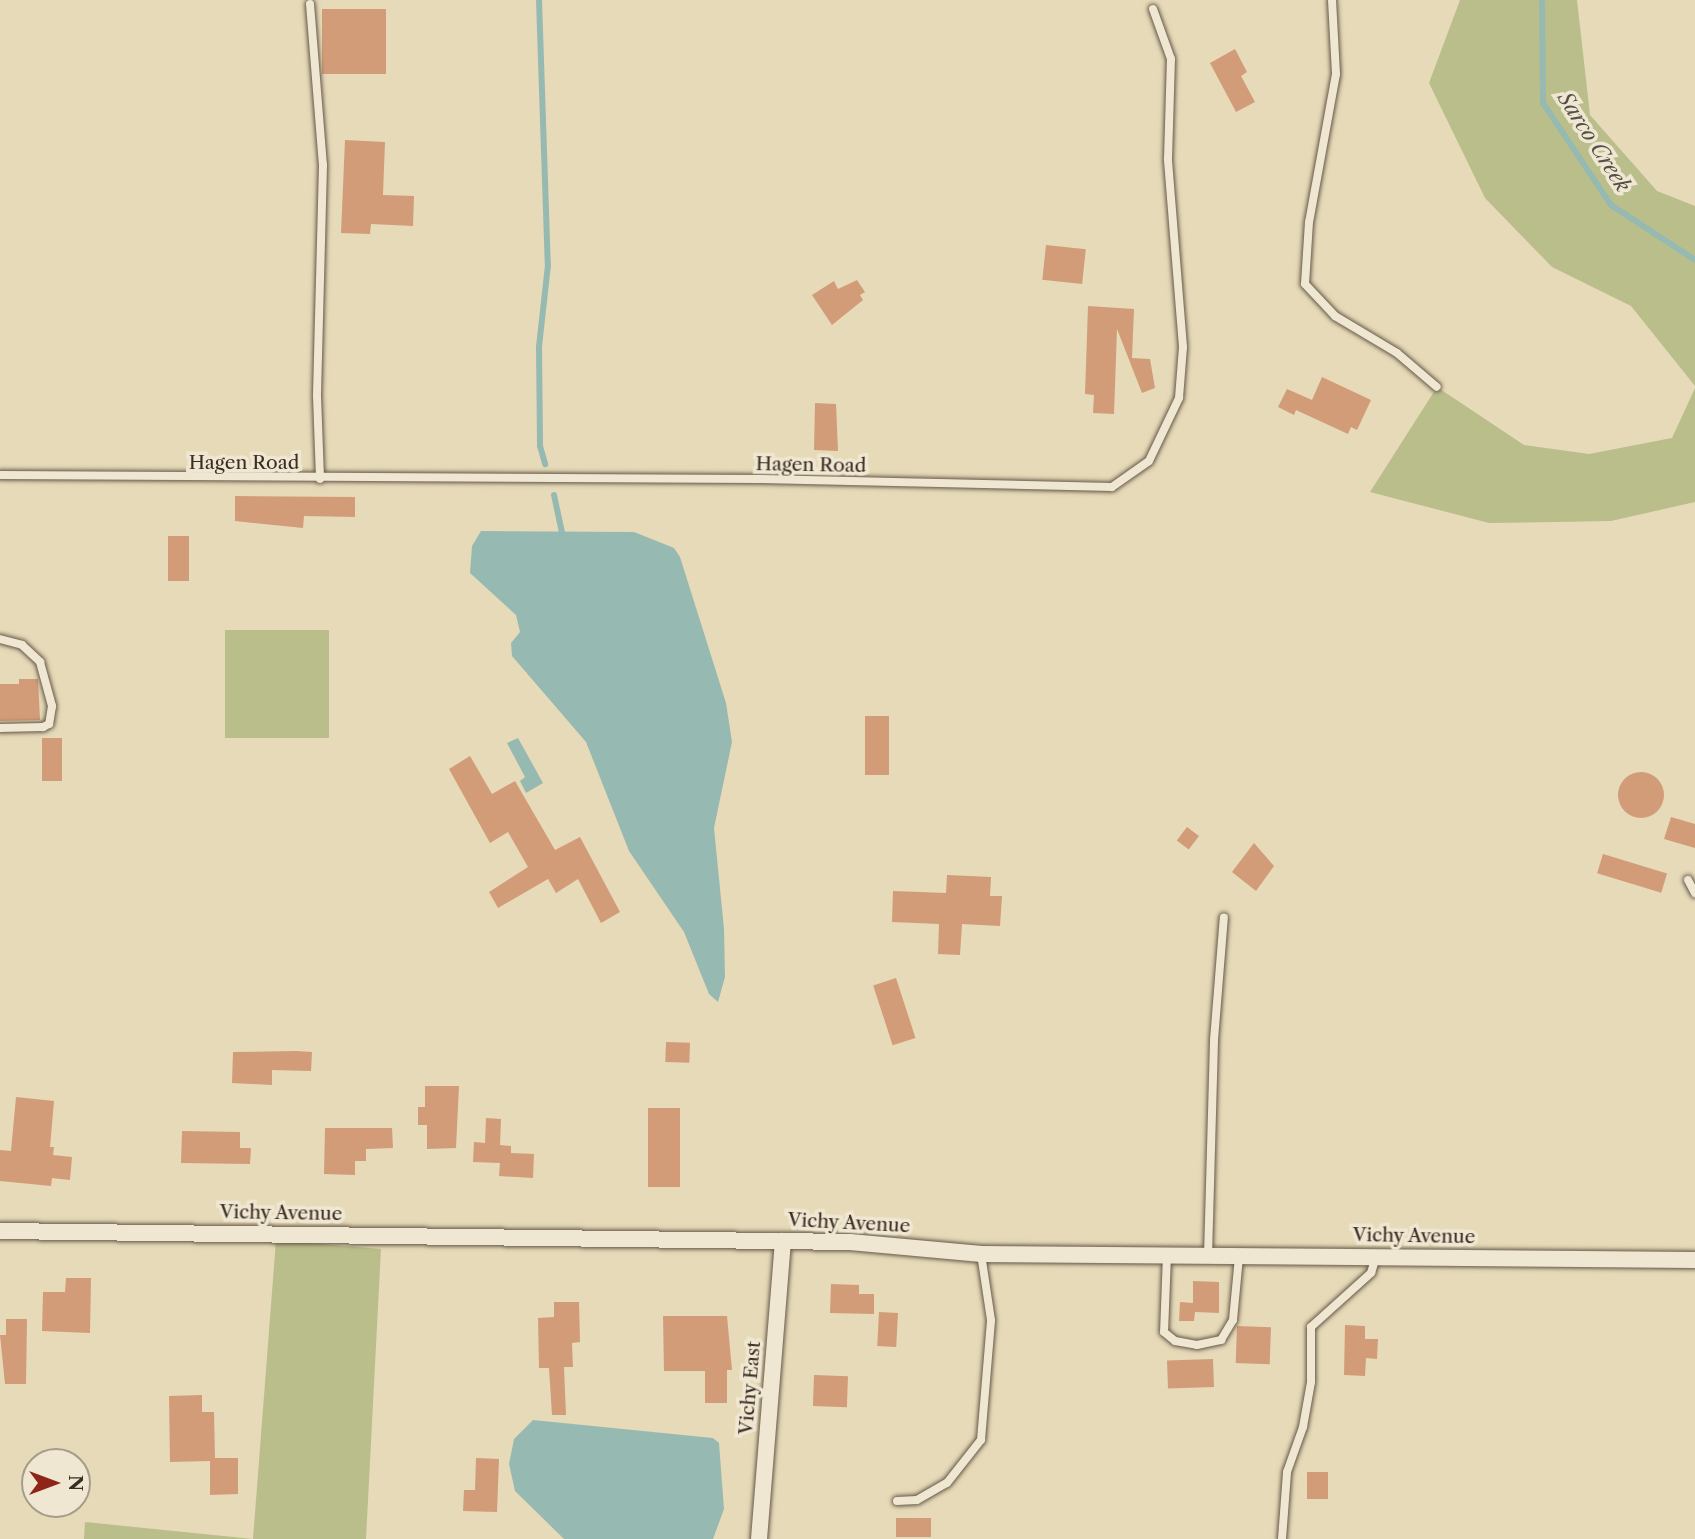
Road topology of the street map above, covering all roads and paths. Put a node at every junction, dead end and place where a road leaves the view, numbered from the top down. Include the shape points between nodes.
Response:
1 (1332, 0) edge
2 (310, 4) dead end
3 (1153, 9) dead end
4 (1437, 387) dead end
5 (0, 475) edge
6 (320, 479) junction
7 (0, 639) edge
8 (0, 728) edge
9 (1688, 880) dead end
10 (1695, 893) edge
11 (1224, 917) dead end
12 (0, 1231) edge
13 (783, 1241) junction
14 (981, 1254) junction
15 (1167, 1255) junction
16 (1208, 1255) junction
17 (1238, 1256) junction
18 (1376, 1257) junction
19 (1695, 1260) edge
20 (897, 1501) dead end
21 (1284, 1537) edge
22 (759, 1539) edge

1 - 4 lane via 1336,74 1309,222 1305,284 1335,316 1397,353
2 - 6 lane via 323,165 317,396
3 - 6 lane, Hagen Road via 1171,59 1168,159 1183,347 1179,398 1162,441 1149,461 1129,478 1112,487 761,479
5 - 6 lane, Hagen Road
7 - 8 lane via 22,645 40,662 52,706 49,724 43,727
9 - 10 lane
11 - 16 lane via 1214,1040
12 - 13 street, Vichy Avenue
13 - 14 street, Vichy Avenue
13 - 22 street, Vichy East
14 - 15 street, Vichy Avenue
14 - 20 lane via 990,1320 981,1440 947,1483 917,1500
15 - 16 street, Vichy Avenue
15 - 17 lane via 1164,1332 1175,1341 1197,1345 1221,1340 1233,1320
16 - 17 street, Vichy Avenue
17 - 18 street, Vichy Avenue
18 - 19 street, Vichy Avenue
18 - 21 lane via 1371,1273 1311,1327 1311,1382 1303,1427 1287,1472

